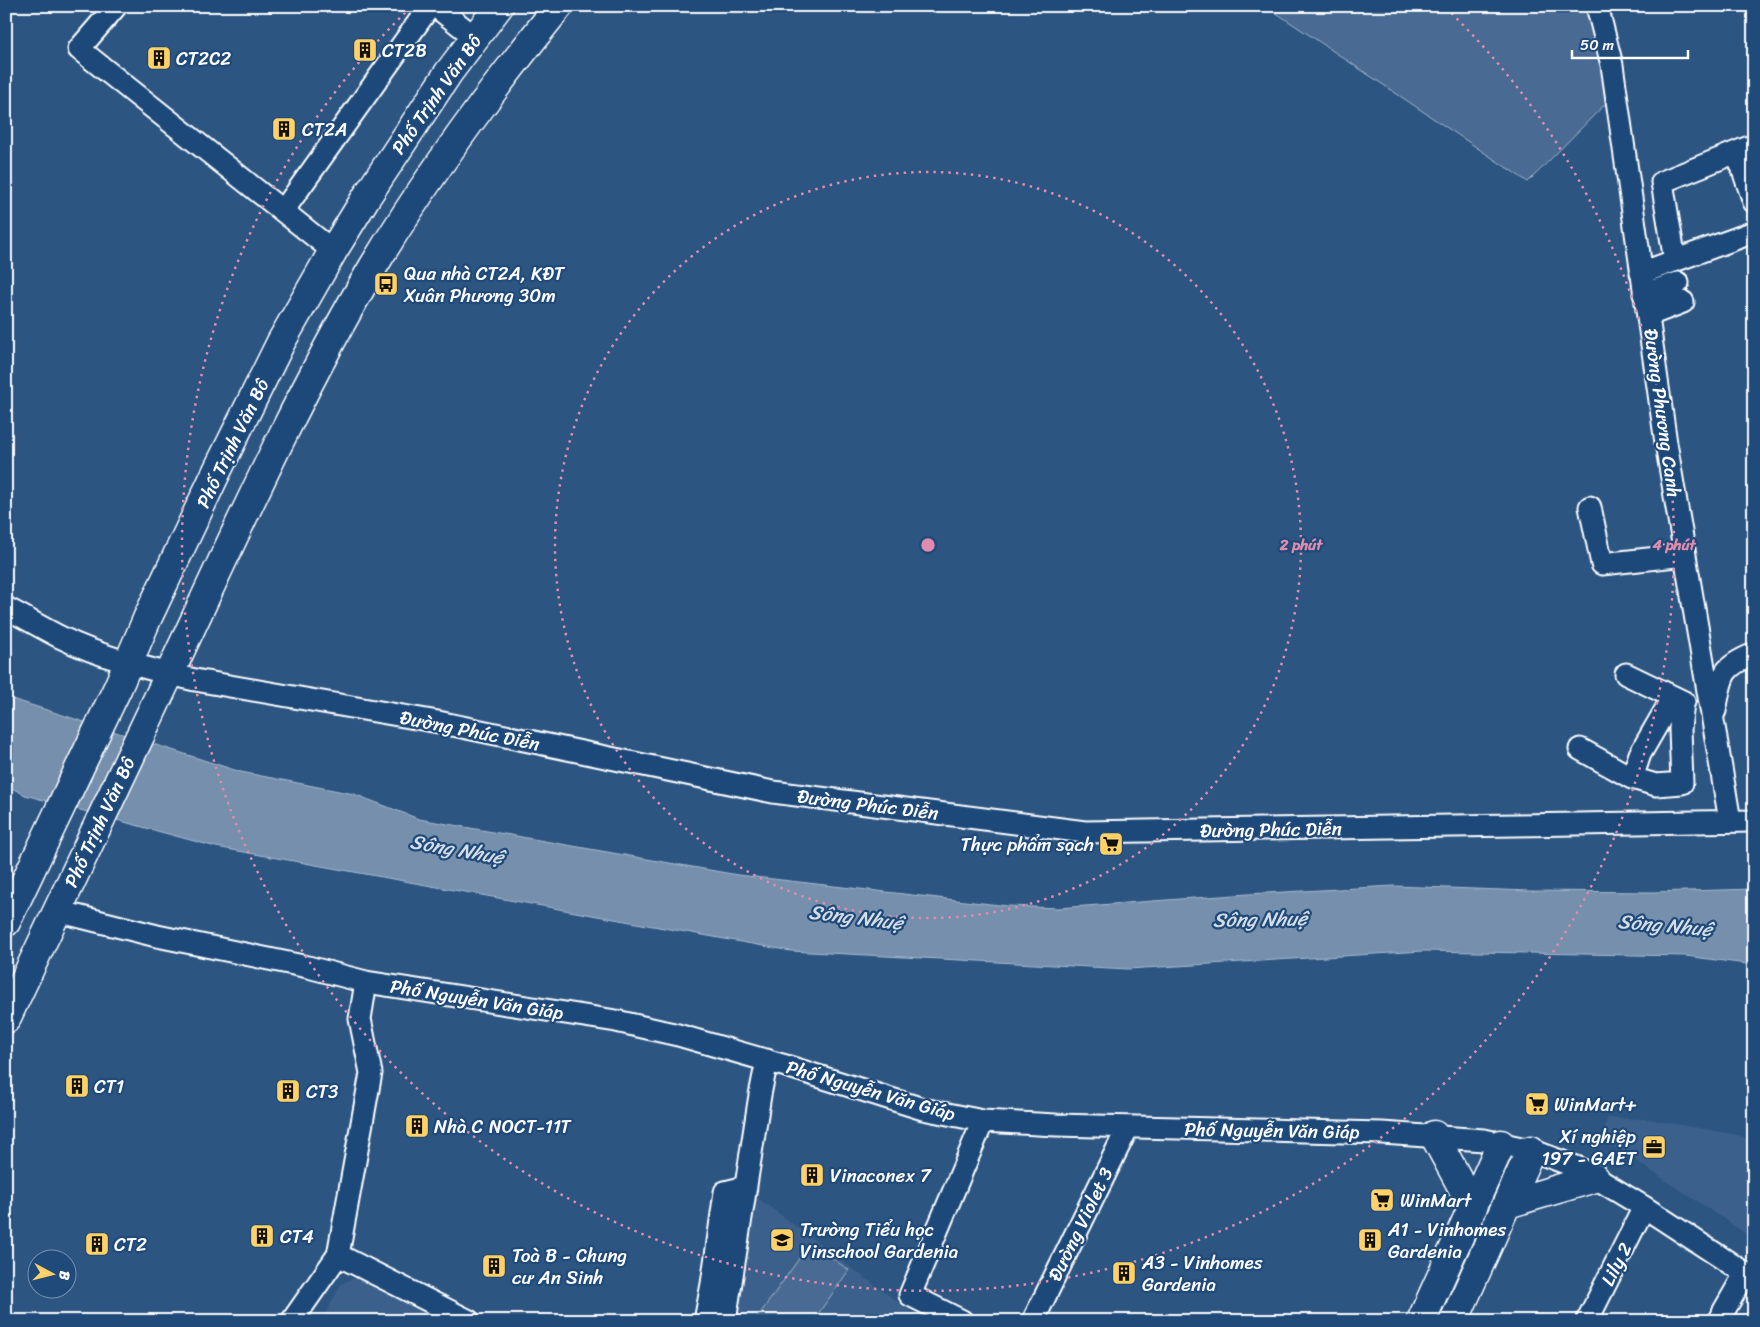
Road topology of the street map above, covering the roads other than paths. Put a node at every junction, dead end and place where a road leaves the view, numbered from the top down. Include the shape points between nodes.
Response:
1 (116, 6) edge
2 (430, 6) edge
3 (435, 6) edge
4 (558, 6) edge
5 (566, 6) edge
6 (1597, 6) edge
7 (491, 9) edge
8 (539, 30) junction
9 (476, 38) junction
10 (1745, 149) edge
11 (1754, 202) edge
12 (284, 211) junction
13 (1752, 237) edge
14 (333, 251) junction
15 (1675, 261) junction
16 (1643, 283) junction
17 (1649, 315) junction
18 (1590, 507) dead end
19 (1685, 555) junction
20 (6, 608) edge
21 (1754, 654) edge
22 (130, 662) junction
23 (1626, 674) dead end
24 (164, 685) junction
25 (1678, 700) junction
26 (1712, 718) junction
27 (1580, 749) dead end
28 (1632, 778) junction
29 (1754, 820) edge
30 (1730, 821) junction
31 (57, 911) junction
32 (9, 912) edge
33 (366, 982) junction
34 (6, 1019) edge
35 (767, 1060) junction
36 (983, 1121) junction
37 (1128, 1127) junction
38 (1434, 1135) junction
39 (1502, 1144) junction
40 (1531, 1150) junction
41 (1595, 1178) junction
42 (746, 1187) junction
43 (1507, 1204) junction
44 (1473, 1207) junction
45 (1644, 1207) junction
46 (338, 1256) junction
47 (1749, 1276) edge
48 (435, 1314) edge
49 (292, 1321) edge
50 (468, 1321) edge
51 (705, 1321) edge
52 (725, 1321) edge
53 (962, 1321) edge
54 (1033, 1321) edge
55 (1421, 1321) edge
56 (1454, 1321) edge
57 (1587, 1321) edge
58 (1718, 1321) edge

1 - 12 street via 80,49
2 - 12 street
3 - 9 street
4 - 8 main road, Phố Trịnh Văn Bô
5 - 8 main road, Phố Trịnh Văn Bô
6 - 16 street, Đường Phương Canh via 1615,84
7 - 9 main road, Phố Trịnh Văn Bô
8 - 24 main road, Phố Trịnh Văn Bô via 473,115 373,267 250,498
9 - 14 main road, Phố Trịnh Văn Bô via 449,72
10 - 11 street
10 - 15 street via 1662,182
12 - 14 street
13 - 15 street
14 - 22 main road, Phố Trịnh Văn Bô via 281,342 217,471
15 - 16 street
16 - 17 street, Đường Phương Canh
16 - 17 street via 1680,292
17 - 19 street, Đường Phương Canh
18 - 19 street via 1602,564
19 - 26 street, Đường Phương Canh
20 - 22 street, Đường Phúc Diễn via 60,638
21 - 26 street via 1736,661 1722,678
22 - 24 street, Đường Phúc Diễn
22 - 32 main road, Phố Trịnh Văn Bô
23 - 25 street
24 - 30 street, Đường Phúc Diễn via 195,680 438,722 773,792 1085,832
24 - 31 main road, Phố Trịnh Văn Bô
25 - 26 street
25 - 28 street via 1640,754
25 - 28 street via 1682,783 1656,785
26 - 30 street, Đường Phương Canh
27 - 28 street
29 - 30 street, Đường Phúc Diễn
31 - 33 street, Phố Nguyễn Văn Giáp
31 - 34 main road, Phố Trịnh Văn Bô
33 - 35 street, Phố Nguyễn Văn Giáp via 616,1021
33 - 46 street via 360,1018 371,1073
35 - 36 street, Phố Nguyễn Văn Giáp via 923,1109
35 - 42 street
36 - 37 street, Phố Nguyễn Văn Giáp
36 - 53 street via 910,1295
37 - 38 street, Phố Nguyễn Văn Giáp
37 - 54 street, Đường Violet 3
38 - 39 street, Phố Nguyễn Văn Giáp
38 - 44 main road
39 - 40 street, Phố Nguyễn Văn Giáp
39 - 44 main road
40 - 41 street, Phố Nguyễn Văn Giáp via 1579,1168
40 - 43 main road
41 - 43 main road
41 - 45 street, Phố Nguyễn Văn Giáp
42 - 51 street via 725,1192
42 - 52 street
43 - 56 main road
44 - 55 main road
45 - 47 street, Phố Nguyễn Văn Giáp
45 - 57 street, Lily 2
46 - 48 street
46 - 49 street
47 - 58 street
48 - 50 street

